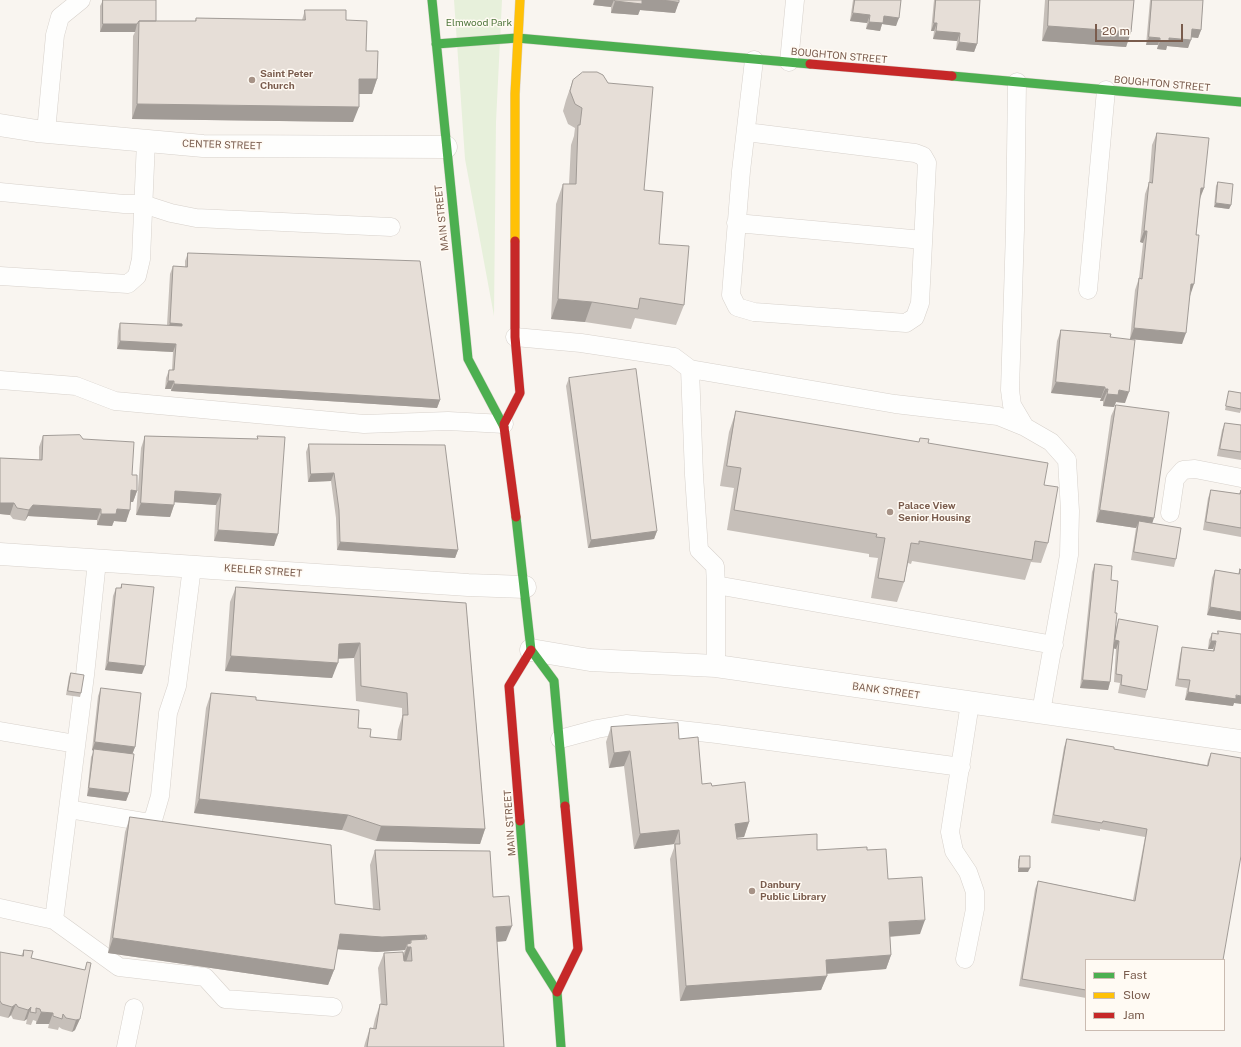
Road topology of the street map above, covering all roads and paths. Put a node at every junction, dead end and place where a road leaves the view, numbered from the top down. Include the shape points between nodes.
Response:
1 (81, 0) edge
2 (432, 0) edge
3 (520, 0) edge
4 (795, 0) edge
5 (517, 38) junction
6 (436, 44) junction
7 (754, 60) junction
8 (790, 62) junction
9 (1016, 82) junction
10 (1106, 90) junction
11 (1241, 102) edge
12 (0, 125) edge
13 (46, 132) junction
14 (746, 132) junction
15 (146, 141) junction
16 (446, 147) junction
17 (0, 192) edge
18 (143, 204) junction
19 (736, 224) junction
20 (391, 227) dead end
21 (923, 240) junction
22 (0, 276) edge
23 (1088, 290) dead end
24 (515, 337) junction
25 (690, 369) junction
26 (0, 380) edge
27 (504, 424) junction
28 (1025, 427) junction
29 (1241, 478) edge
30 (1170, 513) dead end
31 (0, 554) edge
32 (97, 561) junction
33 (192, 567) junction
34 (716, 585) junction
35 (525, 587) junction
36 (1054, 645) junction
37 (531, 650) junction
38 (716, 666) junction
39 (970, 703) junction
40 (1041, 712) junction
41 (0, 731) edge
42 (560, 739) junction
43 (1241, 741) edge
44 (76, 744) junction
45 (961, 767) junction
46 (68, 809) junction
47 (0, 908) edge
48 (54, 920) junction
49 (965, 960) dead end
50 (557, 992) junction
51 (333, 1007) dead end
52 (134, 1008) dead end
53 (126, 1047) edge
54 (561, 1047) edge

1 - 13 lane via 60,17
2 - 6 main road, MAIN STREET
3 - 5 main road
4 - 8 lane
5 - 6 main road, BOUGHTON STREET
5 - 7 main road, BOUGHTON STREET
5 - 24 main road
6 - 16 main road, MAIN STREET
7 - 8 main road, BOUGHTON STREET
7 - 14 lane
8 - 9 main road, BOUGHTON STREET
9 - 10 main road, BOUGHTON STREET
9 - 28 lane via 1010,390 1012,405
10 - 11 main road, BOUGHTON STREET
10 - 23 lane
12 - 13 street, CENTER STREET
13 - 15 street, CENTER STREET
14 - 19 lane
14 - 21 lane via 923,156 927,163
15 - 16 street, CENTER STREET via 203,146
15 - 18 lane
16 - 27 main road, MAIN STREET via 468,359
17 - 18 lane
18 - 20 lane via 196,218
18 - 22 lane via 137,276 128,284
19 - 21 lane
19 - 21 lane via 731,295 737,306 754,312 906,324 916,317 920,303
24 - 25 lane via 619,348 674,358
24 - 27 main road via 520,393
25 - 28 lane via 895,404 998,416
25 - 34 lane via 699,550 716,566
26 - 27 lane via 76,386 115,401 364,424 448,420
27 - 35 main road, MAIN STREET
28 - 36 lane via 1051,442 1067,460 1069,555
29 - 30 lane via 1195,469 1183,470 1175,479
31 - 32 street, KEELER STREET
32 - 33 street, KEELER STREET
32 - 44 lane
33 - 35 street, KEELER STREET
33 - 46 lane via 177,686 168,713 160,796 153,820 145,822
34 - 36 lane
34 - 38 lane
35 - 37 main road, MAIN STREET
36 - 40 lane
37 - 38 street, BANK STREET via 590,660
37 - 42 main road via 554,681
37 - 50 main road, MAIN STREET via 509,686 530,949
38 - 39 street, BANK STREET
39 - 40 street, BANK STREET
39 - 45 lane
40 - 43 street, BANK STREET
41 - 44 lane
42 - 45 lane via 626,724
42 - 50 main road via 578,949
44 - 46 lane
45 - 49 lane via 950,832 954,851 968,872 975,892 975,909
46 - 48 lane
47 - 48 lane
48 - 51 lane via 119,967 205,978 225,999
50 - 54 main road, MAIN STREET
52 - 53 lane

